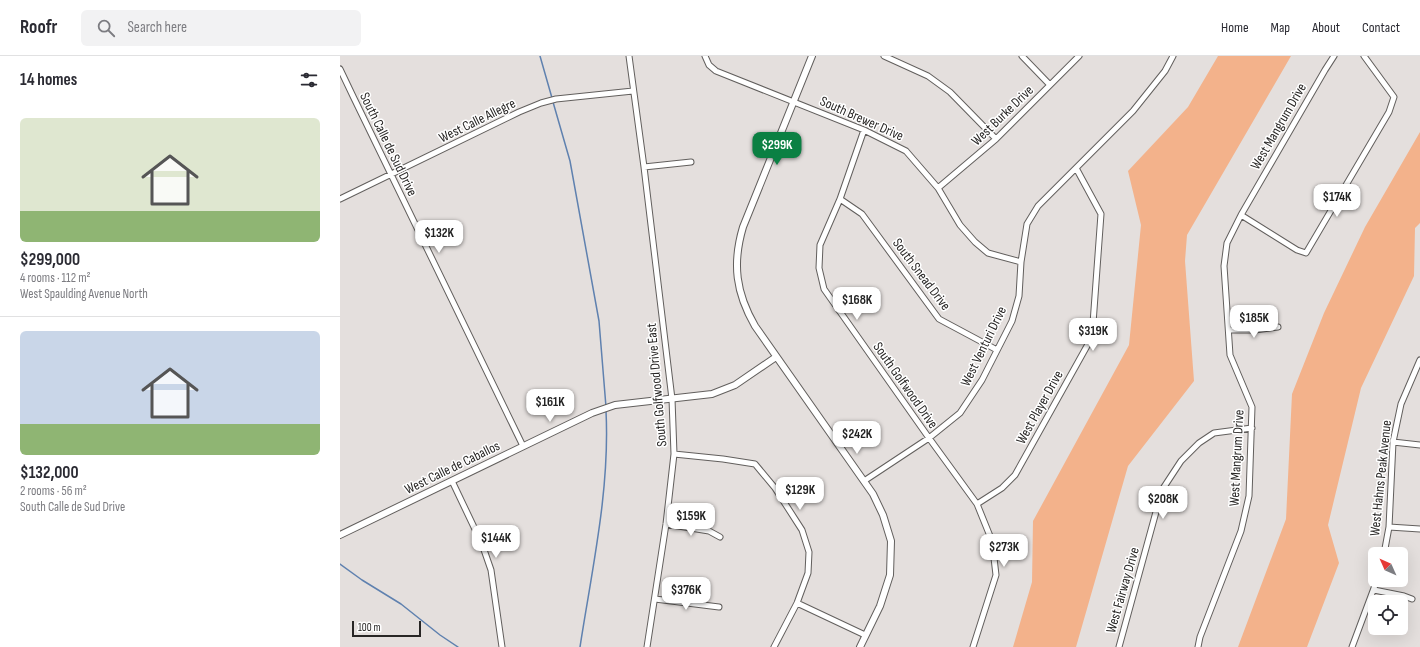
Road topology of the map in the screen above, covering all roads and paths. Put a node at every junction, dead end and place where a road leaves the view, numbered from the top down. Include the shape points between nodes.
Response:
1 (628, 56) edge
2 (705, 56) edge
3 (812, 56) edge
4 (884, 56) edge
5 (1022, 56) edge
6 (1079, 56) edge
7 (1173, 56) edge
8 (1334, 56) edge
9 (1364, 56) edge
10 (895, 58) edge
11 (340, 69) edge
12 (1050, 85) junction
13 (633, 91) junction
14 (794, 102) junction
15 (864, 130) junction
16 (996, 139) junction
17 (691, 162) dead end
18 (644, 167) junction
19 (1076, 168) junction
20 (390, 175) junction
21 (938, 188) junction
22 (340, 199) edge
23 (840, 199) junction
24 (1241, 215) junction
25 (1021, 262) junction
26 (1278, 327) dead end
27 (1229, 330) junction
28 (996, 350) junction
29 (776, 357) junction
30 (1419, 363) edge
31 (672, 400) junction
32 (1252, 428) junction
33 (929, 438) junction
34 (1393, 442) junction
35 (1420, 445) edge
36 (523, 446) junction
37 (674, 454) junction
38 (452, 481) junction
39 (864, 481) junction
40 (978, 504) junction
41 (666, 524) junction
42 (1389, 527) junction
43 (1420, 529) edge
44 (340, 535) edge
45 (720, 537) dead end
46 (1385, 547) edge
47 (1375, 587) edge
48 (1374, 590) junction
49 (1412, 598) dead end
50 (655, 599) junction
51 (797, 603) junction
52 (719, 607) dead end
53 (865, 635) junction
54 (502, 647) edge
55 (647, 647) edge
56 (774, 647) edge
57 (860, 647) edge
58 (973, 647) edge
59 (1119, 647) edge
60 (1198, 647) edge
61 (1352, 647) edge

1 - 13 street, South Golfwood Drive East
2 - 14 street, South Brewer Drive via 709,65 716,71
3 - 14 street
4 - 10 street
5 - 12 street
6 - 12 street, West Burke Drive
7 - 19 street, West Venturi Drive via 1166,71 1134,111
8 - 24 street, West Mangrum Drive
9 - 24 street via 1394,97 1389,112 1306,253
10 - 16 street via 928,76 950,92
11 - 20 street, South Calle de Sud Drive
12 - 16 street, West Burke Drive
13 - 18 street, South Golfwood Drive East
13 - 20 street, West Calle Allegre via 545,102 519,112
14 - 15 street, South Brewer Drive
14 - 29 street via 743,227 738,250 737,275 741,296 749,316
15 - 21 street, South Brewer Drive via 906,151
15 - 23 street, South Golfwood Drive
16 - 21 street, West Burke Drive
17 - 18 street
18 - 31 street, South Golfwood Drive East
19 - 25 street, West Venturi Drive via 1038,206 1028,224
19 - 40 street, West Player Drive via 1101,214 1092,337 1015,475 1002,488
20 - 22 street, West Calle Allegre
20 - 36 street, South Calle de Sud Drive
21 - 25 street, South Brewer Drive via 960,225 988,253
23 - 28 street, South Snead Drive via 862,214 939,319
23 - 33 street, South Golfwood Drive via 820,245 819,268 824,289
24 - 27 street, West Mangrum Drive via 1227,243 1224,266
25 - 28 street, West Venturi Drive via 1019,296 1012,321
26 - 27 street
27 - 32 street, West Mangrum Drive via 1230,355 1252,407
28 - 33 street, West Venturi Drive via 982,380 960,413
29 - 31 street, West Calle de Caballos via 735,385 712,394
29 - 39 street
30 - 34 street, West Hahns Peak Avenue via 1401,404
31 - 36 street, West Calle de Caballos via 615,405 592,413
31 - 37 street, South Golfwood Drive East
32 - 59 street, West Fairway Drive via 1214,433 1199,443 1181,461 1162,490
32 - 60 street, West Mangrum Drive via 1249,496 1241,531
33 - 39 street, West Venturi Drive
33 - 40 street, South Golfwood Drive
34 - 35 street
34 - 42 street, West Hahns Peak Avenue
36 - 38 street, West Calle de Caballos
37 - 41 street, South Golfwood Drive East
37 - 51 street via 755,464 775,488 802,530 809,552 808,573
38 - 44 street, West Calle de Caballos
38 - 54 street via 482,544 491,570
39 - 53 street via 883,515 891,541 890,575 880,606
40 - 58 street, South Golfwood Drive via 992,541 996,575
41 - 45 street via 709,531
41 - 50 street, South Golfwood Drive East
42 - 43 street
42 - 46 street, West Hahns Peak Avenue
47 - 48 street
48 - 49 street
48 - 61 street
50 - 52 street
50 - 55 street, South Golfwood Drive East
51 - 53 street
51 - 56 street
53 - 57 street

